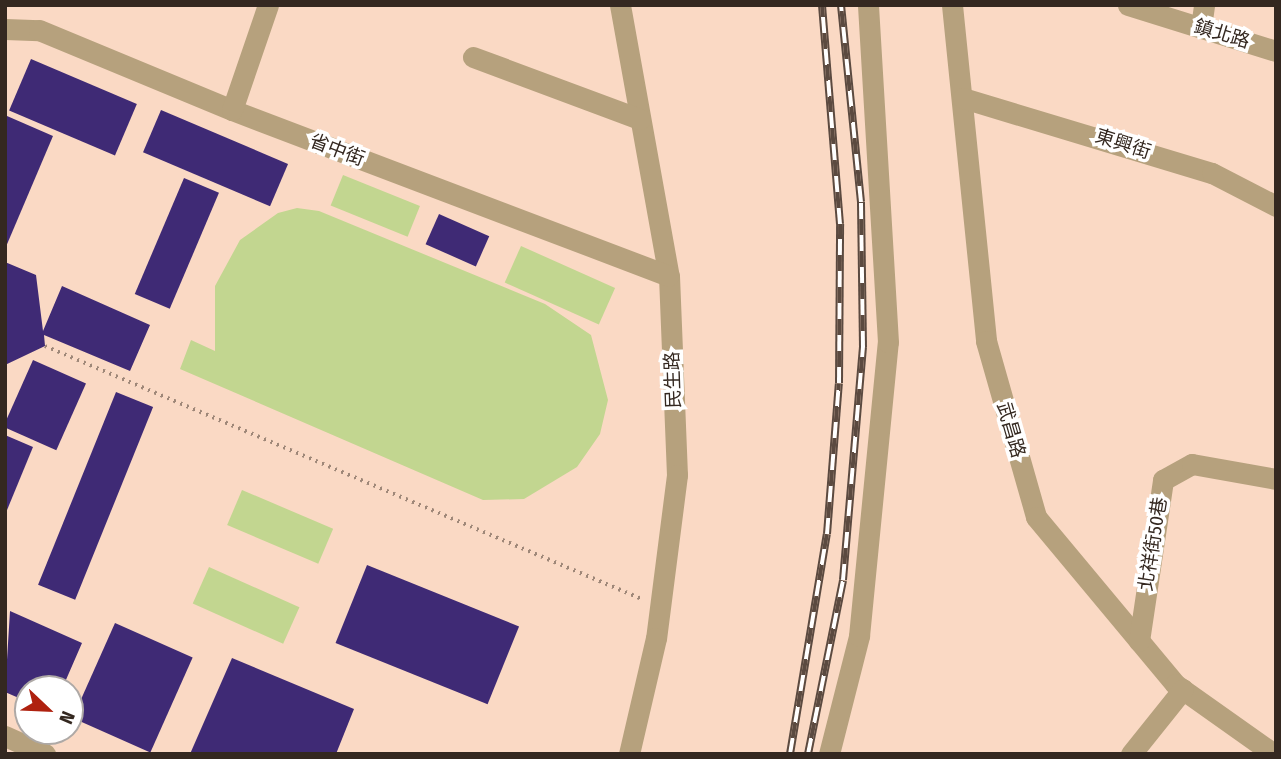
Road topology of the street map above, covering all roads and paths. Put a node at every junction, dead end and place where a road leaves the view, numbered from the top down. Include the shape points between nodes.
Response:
1 (268, 5) edge
2 (620, 5) edge
3 (868, 5) edge
4 (952, 5) edge
5 (1128, 5) edge
6 (1203, 5) edge
7 (1201, 27) junction
8 (5, 29) edge
9 (1276, 51) edge
10 (472, 57) dead end
11 (963, 98) junction
12 (232, 110) junction
13 (640, 119) junction
14 (1276, 206) edge
15 (669, 275) junction
16 (45, 346) dead end
17 (1276, 479) edge
18 (660, 606) junction
19 (1139, 641) junction
20 (1183, 689) junction
21 (5, 736) edge
22 (46, 754) edge
23 (629, 754) edge
24 (830, 754) edge
25 (1131, 754) edge
26 (1275, 754) edge

1 - 12 street
2 - 13 street, 民生路
3 - 24 street via 888,342 859,636
4 - 11 street, 武昌路
5 - 7 street, 鎮北路
6 - 7 street
7 - 9 street, 鎮北路
8 - 12 street, 省中街 via 39,30
10 - 13 street
11 - 14 street, 東興街 via 1212,173
11 - 19 street, 武昌路 via 986,341 1036,517
12 - 15 street, 省中街
13 - 15 street, 民生路
15 - 18 street, 民生路 via 677,475
16 - 18 path
17 - 19 street, 北祥街50巷 via 1192,464 1163,480
18 - 23 street, 民生路
19 - 20 street, 武昌路
20 - 25 street
20 - 26 street, 武昌路
21 - 22 street

